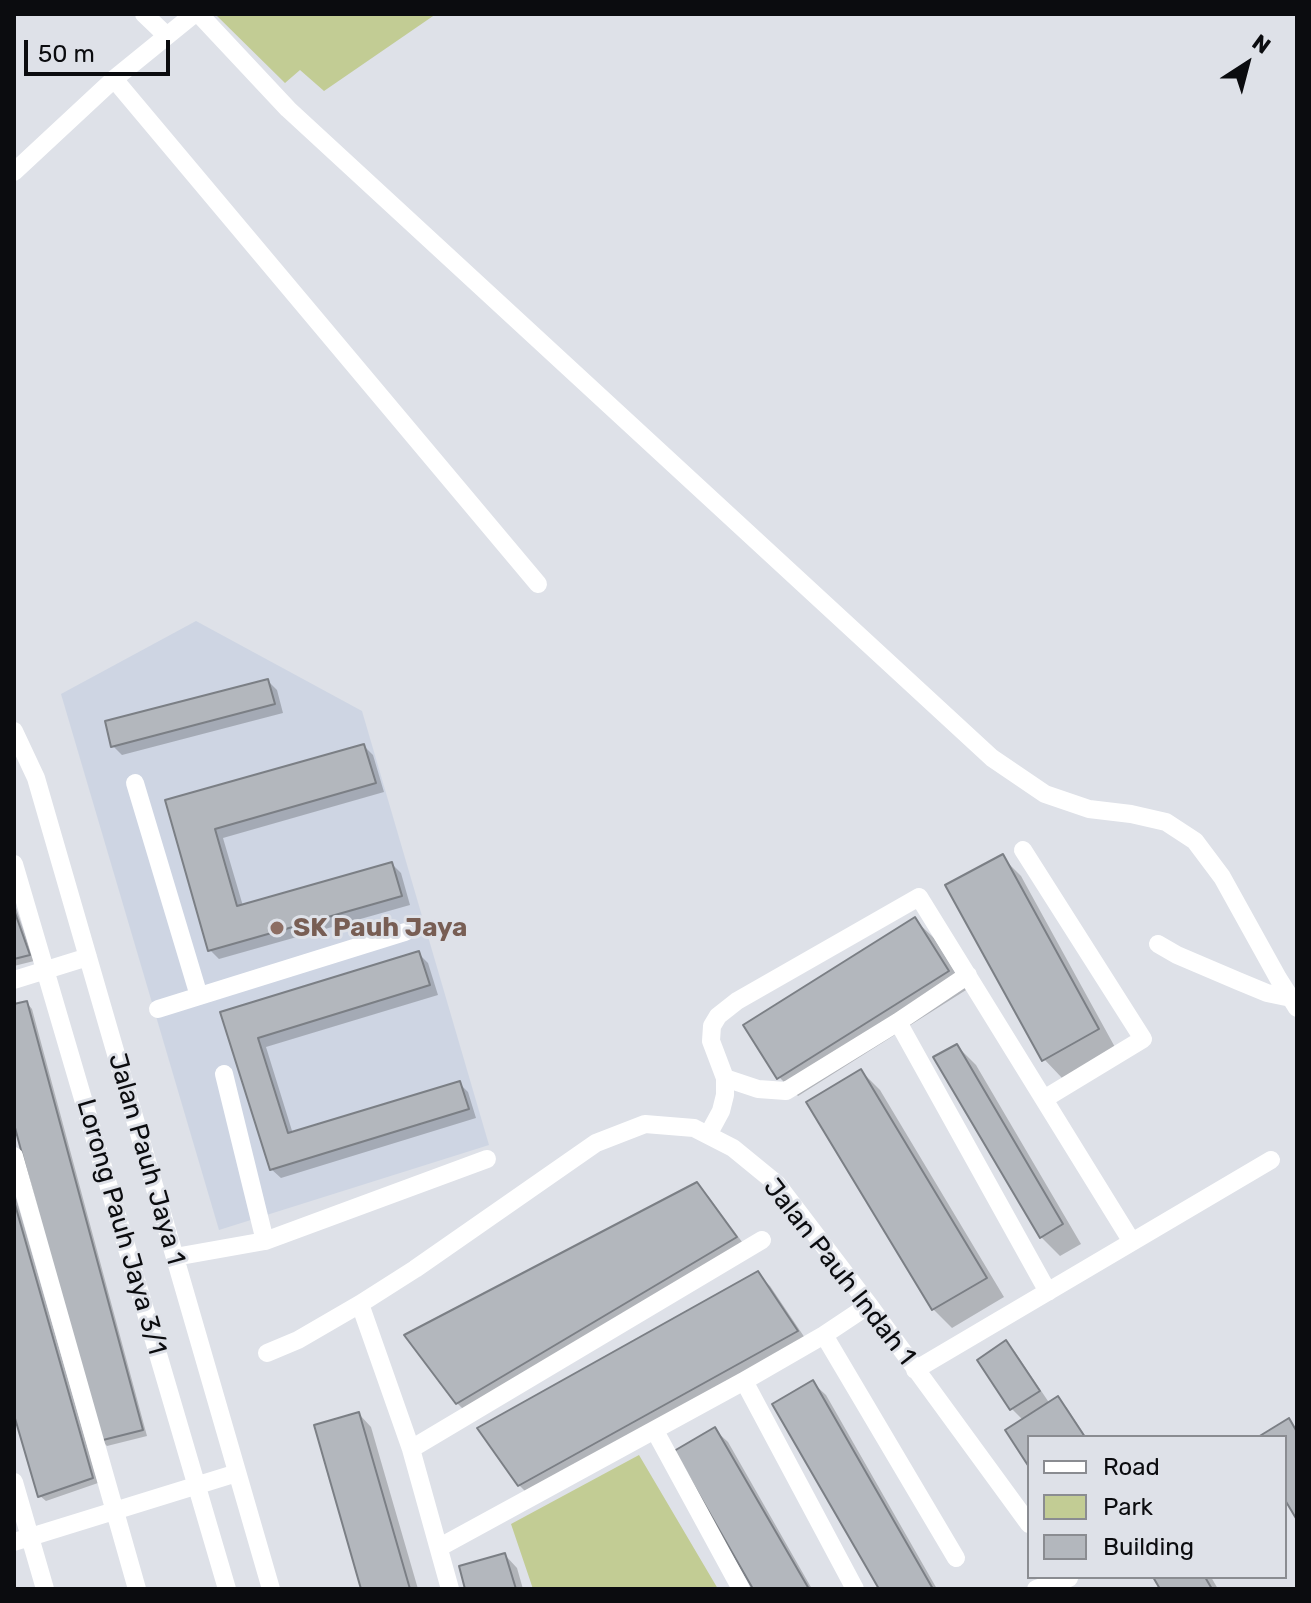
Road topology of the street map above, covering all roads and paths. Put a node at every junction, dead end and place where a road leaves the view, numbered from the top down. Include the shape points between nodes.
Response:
1 (144, 14) edge
2 (196, 14) edge
3 (167, 36) junction
4 (114, 79) junction
5 (18, 161) edge
6 (538, 584) dead end
7 (14, 731) edge
8 (135, 783) dead end
9 (1023, 850) dead end
10 (14, 864) edge
11 (405, 932) dead end
12 (1158, 944) dead end
13 (88, 957) junction
14 (45, 970) junction
15 (968, 975) junction
16 (14, 980) edge
17 (199, 996) junction
18 (1294, 1003) edge
19 (158, 1009) dead end
20 (898, 1022) junction
21 (224, 1074) dead end
22 (725, 1078) junction
23 (1044, 1099) junction
24 (708, 1135) junction
25 (14, 1156) edge
26 (487, 1159) dead end
27 (1271, 1160) dead end
28 (762, 1240) dead end
29 (265, 1241) junction
30 (1132, 1242) junction
31 (175, 1257) junction
32 (1048, 1292) junction
33 (360, 1304) junction
34 (869, 1305) junction
35 (824, 1335) junction
36 (267, 1353) dead end
37 (915, 1370) junction
38 (744, 1381) junction
39 (655, 1431) junction
40 (411, 1449) junction
41 (237, 1473) junction
42 (14, 1482) edge
43 (196, 1485) junction
44 (116, 1511) junction
45 (1027, 1521) edge
46 (22, 1540) edge
47 (440, 1547) junction
48 (956, 1558) dead end
49 (1063, 1579) edge
50 (45, 1589) edge
51 (137, 1589) edge
52 (227, 1589) edge
53 (271, 1589) edge
54 (450, 1589) edge
55 (741, 1589) edge
56 (855, 1589) edge
57 (1036, 1589) edge

1 - 3 street
2 - 3 street
2 - 18 street via 288,109 992,758 1045,794 1089,809 1166,822 1195,841 1222,877
3 - 4 street
4 - 5 street
4 - 6 street
7 - 13 street, Jalan Pauh Jaya 1 via 36,778
8 - 17 street
9 - 23 street via 1143,1039
10 - 14 street, Lorong Pauh Jaya 3/1
11 - 17 street
12 - 18 street
13 - 14 street
13 - 31 street, Jalan Pauh Jaya 1
14 - 16 street
14 - 43 street, Lorong Pauh Jaya 3/1
15 - 20 street
15 - 22 street via 919,897 718,1016 711,1041
15 - 23 street
17 - 19 street
20 - 22 street via 786,1091
20 - 32 street
21 - 29 street
22 - 24 street via 721,1111
23 - 30 street
24 - 33 street, Jalan Pauh Indah 1 via 694,1128 645,1124 596,1143
24 - 34 street, Jalan Pauh Indah 1 via 777,1184
25 - 44 street
26 - 29 street
27 - 30 street
28 - 40 street
29 - 31 street
30 - 32 street
31 - 41 street, Jalan Pauh Jaya 1
32 - 37 street
33 - 36 street, Jalan Pauh Indah 1
33 - 40 street
34 - 35 street
34 - 37 street, Jalan Pauh Indah 1
35 - 38 street
35 - 48 street
37 - 45 street, Jalan Pauh Indah 1
38 - 39 street
38 - 56 street
39 - 47 street
39 - 55 street
40 - 47 street
41 - 43 street
41 - 53 street, Jalan Pauh Jaya 1
42 - 46 street
43 - 44 street
43 - 52 street, Lorong Pauh Jaya 3/1
44 - 46 street
44 - 51 street
46 - 50 street
47 - 54 street
49 - 57 street

